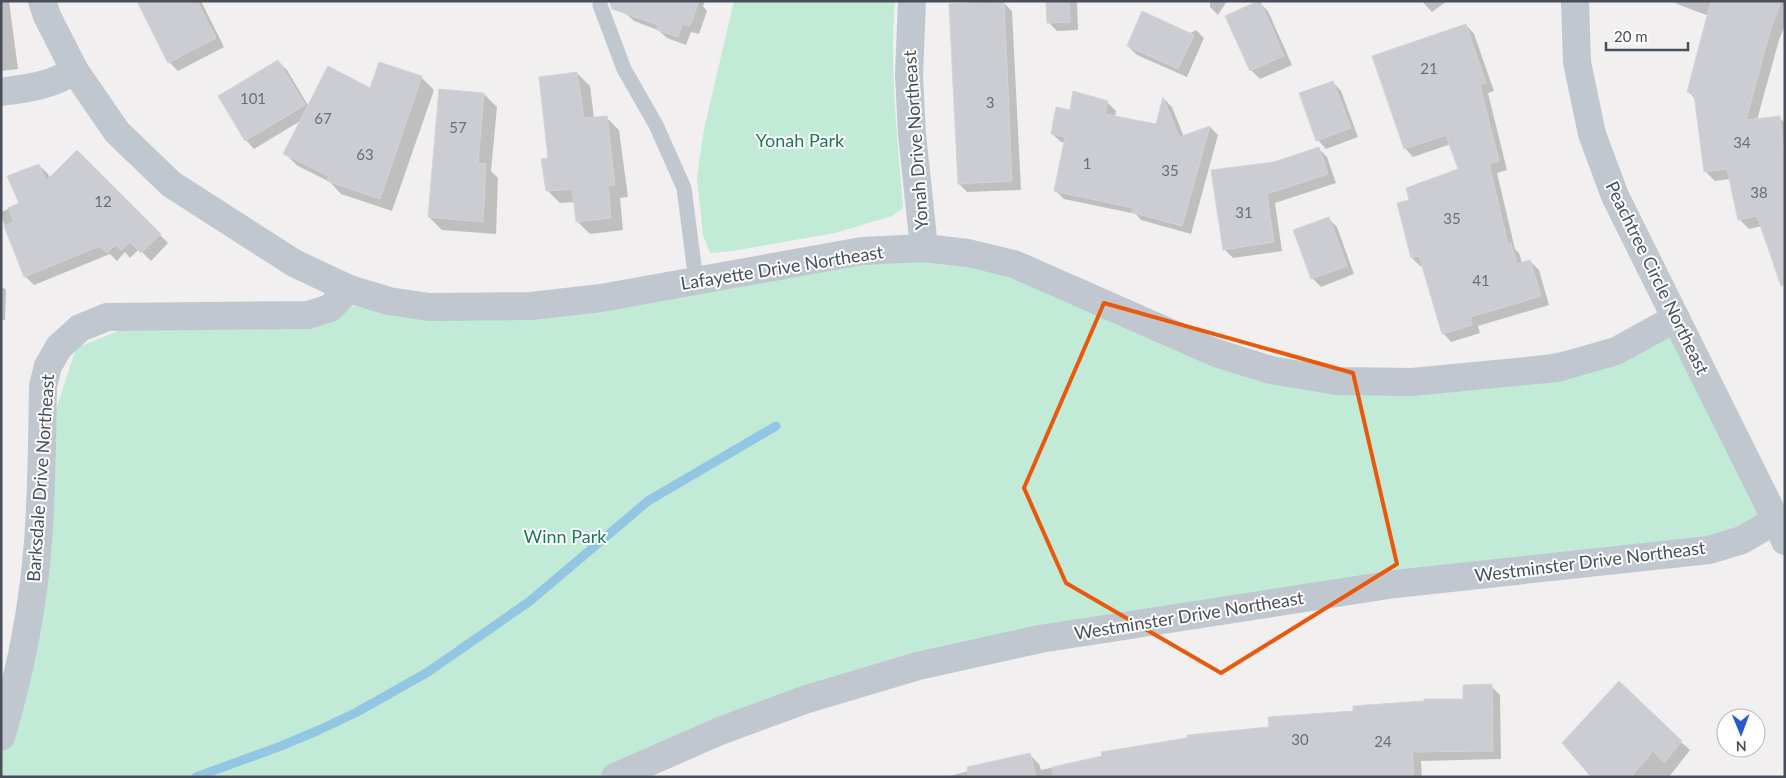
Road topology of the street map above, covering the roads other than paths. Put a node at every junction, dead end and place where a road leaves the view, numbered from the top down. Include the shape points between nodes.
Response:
1 (42, 1) edge
2 (912, 1) edge
3 (1575, 1) edge
4 (600, 5) dead end
5 (75, 71) junction
6 (1, 92) edge
7 (924, 248) junction
8 (696, 281) junction
9 (349, 289) junction
10 (1676, 318) junction
11 (1781, 530) edge
12 (1, 737) edge
13 (615, 777) edge

1 - 5 street, Lafayette Drive Northeast
2 - 7 street, Yonah Drive Northeast via 909,75
3 - 10 street, Peachtree Circle Northeast via 1578,62 1592,134 1615,196
4 - 8 lane via 624,69 656,125 684,188
5 - 6 street via 39,87
5 - 9 street, Lafayette Drive Northeast via 117,132 171,184 294,263
7 - 8 street, Lafayette Drive Northeast via 862,251
7 - 10 street, Lafayette Drive Northeast via 968,253 1014,264 1216,353 1271,370 1337,381 1412,382 1557,368 1616,351
8 - 9 street, Lafayette Drive Northeast via 601,298 531,306 429,307 390,301
9 - 12 street, Barksdale Drive Northeast via 330,308 308,315 107,317 80,328 59,347 48,366 44,386 38,543 26,637
10 - 11 street, Peachtree Circle Northeast
11 - 13 street, Westminster Drive Northeast via 1709,550 1395,584 1040,639 918,666 804,700 720,731

